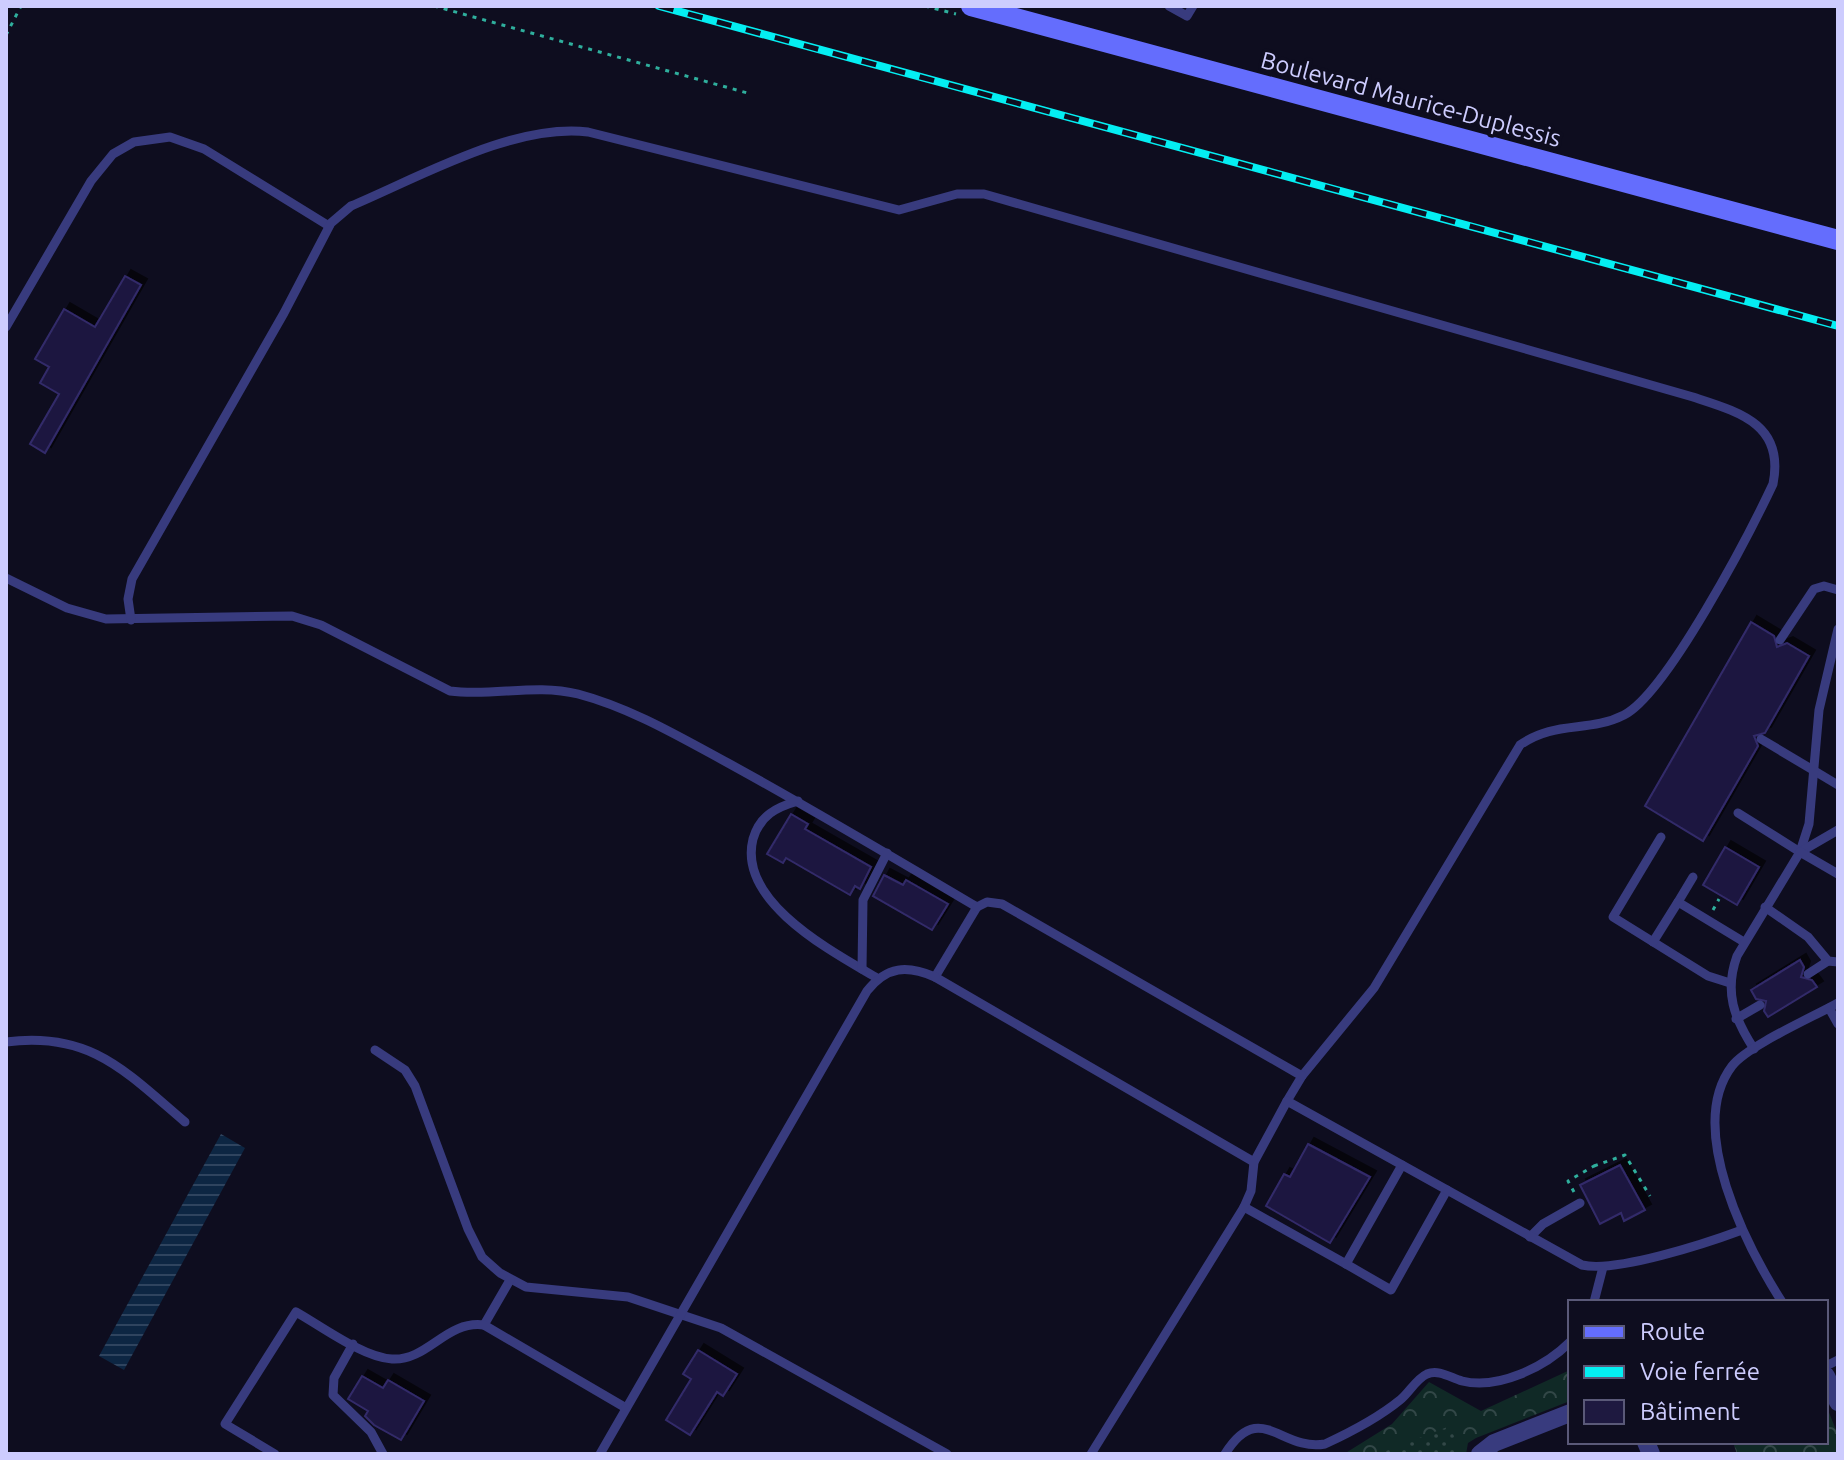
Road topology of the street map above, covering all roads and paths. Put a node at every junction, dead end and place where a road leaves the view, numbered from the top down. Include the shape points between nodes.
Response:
1 (21, 6) edge
2 (434, 6) edge
3 (971, 6) edge
4 (1169, 6) edge
5 (1193, 6) edge
6 (6, 35) edge
7 (751, 94) dead end
8 (329, 226) junction
9 (1838, 240) edge
10 (6, 327) edge
11 (6, 578) edge
12 (1838, 590) edge
13 (131, 620) junction
14 (1838, 629) edge
15 (1780, 640) dead end
16 (1761, 739) dead end
17 (1813, 770) junction
18 (1838, 785) edge
19 (798, 801) junction
20 (1738, 813) dead end
21 (1838, 830) edge
22 (1661, 837) dead end
23 (1800, 852) junction
24 (887, 853) junction
25 (1838, 874) edge
26 (1693, 877) dead end
27 (1678, 902) junction
28 (977, 907) junction
29 (1765, 907) junction
30 (1653, 942) junction
31 (1744, 942) junction
32 (1833, 962) edge
33 (862, 969) junction
34 (1808, 974) dead end
35 (935, 977) junction
36 (877, 978) junction
37 (1730, 983) junction
38 (1760, 1005) dead end
39 (1834, 1006) edge
40 (1736, 1019) junction
41 (1838, 1024) edge
42 (6, 1042) edge
43 (1754, 1049) junction
44 (375, 1050) dead end
45 (1302, 1076) junction
46 (1287, 1101) junction
47 (185, 1122) dead end
48 (1254, 1162) junction
49 (1402, 1165) junction
50 (1594, 1166) junction
51 (1597, 1172) dead end
52 (1568, 1181) dead end
53 (1447, 1190) junction
54 (1650, 1196) dead end
55 (1580, 1203) dead end
56 (1244, 1207) junction
57 (1742, 1230) junction
58 (1530, 1237) junction
59 (1346, 1264) junction
60 (1603, 1267) junction
61 (510, 1280) junction
62 (1595, 1300) edge
63 (1781, 1300) edge
64 (680, 1314) junction
65 (484, 1325) junction
66 (1568, 1343) edge
67 (353, 1344) junction
68 (1828, 1380) edge
69 (1838, 1402) edge
70 (626, 1408) junction
71 (1568, 1414) edge
72 (275, 1454) edge
73 (383, 1454) edge
74 (600, 1454) edge
75 (947, 1454) edge
76 (1091, 1454) edge
77 (1225, 1454) edge
78 (1480, 1454) edge

1 - 6 path
2 - 7 path
3 - 9 street, Boulevard Maurice-Duplessis
4 - 5 lane via 1187,16
8 - 10 lane via 204,149 170,137 134,142 113,154 91,181
8 - 13 lane via 132,579
8 - 45 lane via 351,206 497,145 548,130 588,132 899,210 957,194 984,194 1693,397 1738,411 1755,423 1775,455 1773,484 1660,682 1626,714 1595,724 1547,729 1520,745 1374,988
11 - 13 lane via 87,616
12 - 15 lane via 1814,589
13 - 19 lane via 292,616 321,625 450,691 547,689 611,706 655,723
14 - 17 lane via 1819,710
16 - 17 lane
17 - 18 lane
17 - 23 lane via 1809,824
19 - 24 lane
19 - 33 lane via 779,807 760,823 752,844 753,871 784,916
20 - 23 lane
21 - 23 lane
22 - 30 lane via 1613,917
23 - 25 lane
23 - 29 lane
24 - 28 lane
24 - 33 lane via 863,900
26 - 27 lane
27 - 30 lane
27 - 31 lane
28 - 35 lane
28 - 45 lane via 1002,904
29 - 31 lane
29 - 32 lane
30 - 37 lane via 1708,976
31 - 37 lane
32 - 34 lane
33 - 36 lane
35 - 36 lane via 906,968
35 - 48 lane
36 - 64 lane
37 - 40 lane
38 - 40 lane
39 - 41 lane
39 - 43 lane
40 - 43 lane
42 - 47 lane via 53,1039 86,1047
43 - 57 lane via 1727,1074 1717,1111 1720,1154
44 - 61 lane via 405,1070 415,1086 468,1229 482,1257
45 - 46 lane
46 - 48 lane
46 - 49 lane
48 - 56 lane
49 - 53 lane
49 - 59 lane
50 - 51 path
50 - 52 path
50 - 54 path via 1625,1155
53 - 58 lane
53 - 59 lane via 1391,1290
55 - 58 lane
56 - 59 lane
56 - 76 lane
57 - 60 lane
57 - 63 lane
58 - 60 lane via 1582,1265
60 - 62 lane
61 - 64 lane via 526,1287 628,1297
61 - 65 lane
64 - 70 lane
64 - 75 lane via 721,1328
65 - 67 lane via 455,1328 409,1358 374,1355
65 - 70 lane
66 - 77 lane via 1529,1369 1487,1383 1438,1372 1424,1375 1391,1407 1325,1444 1311,1446 1257,1428 1239,1434
67 - 72 lane via 296,1312 225,1424
67 - 73 lane via 334,1378 333,1395 371,1432
68 - 69 street
70 - 74 lane
71 - 78 street via 1494,1443

